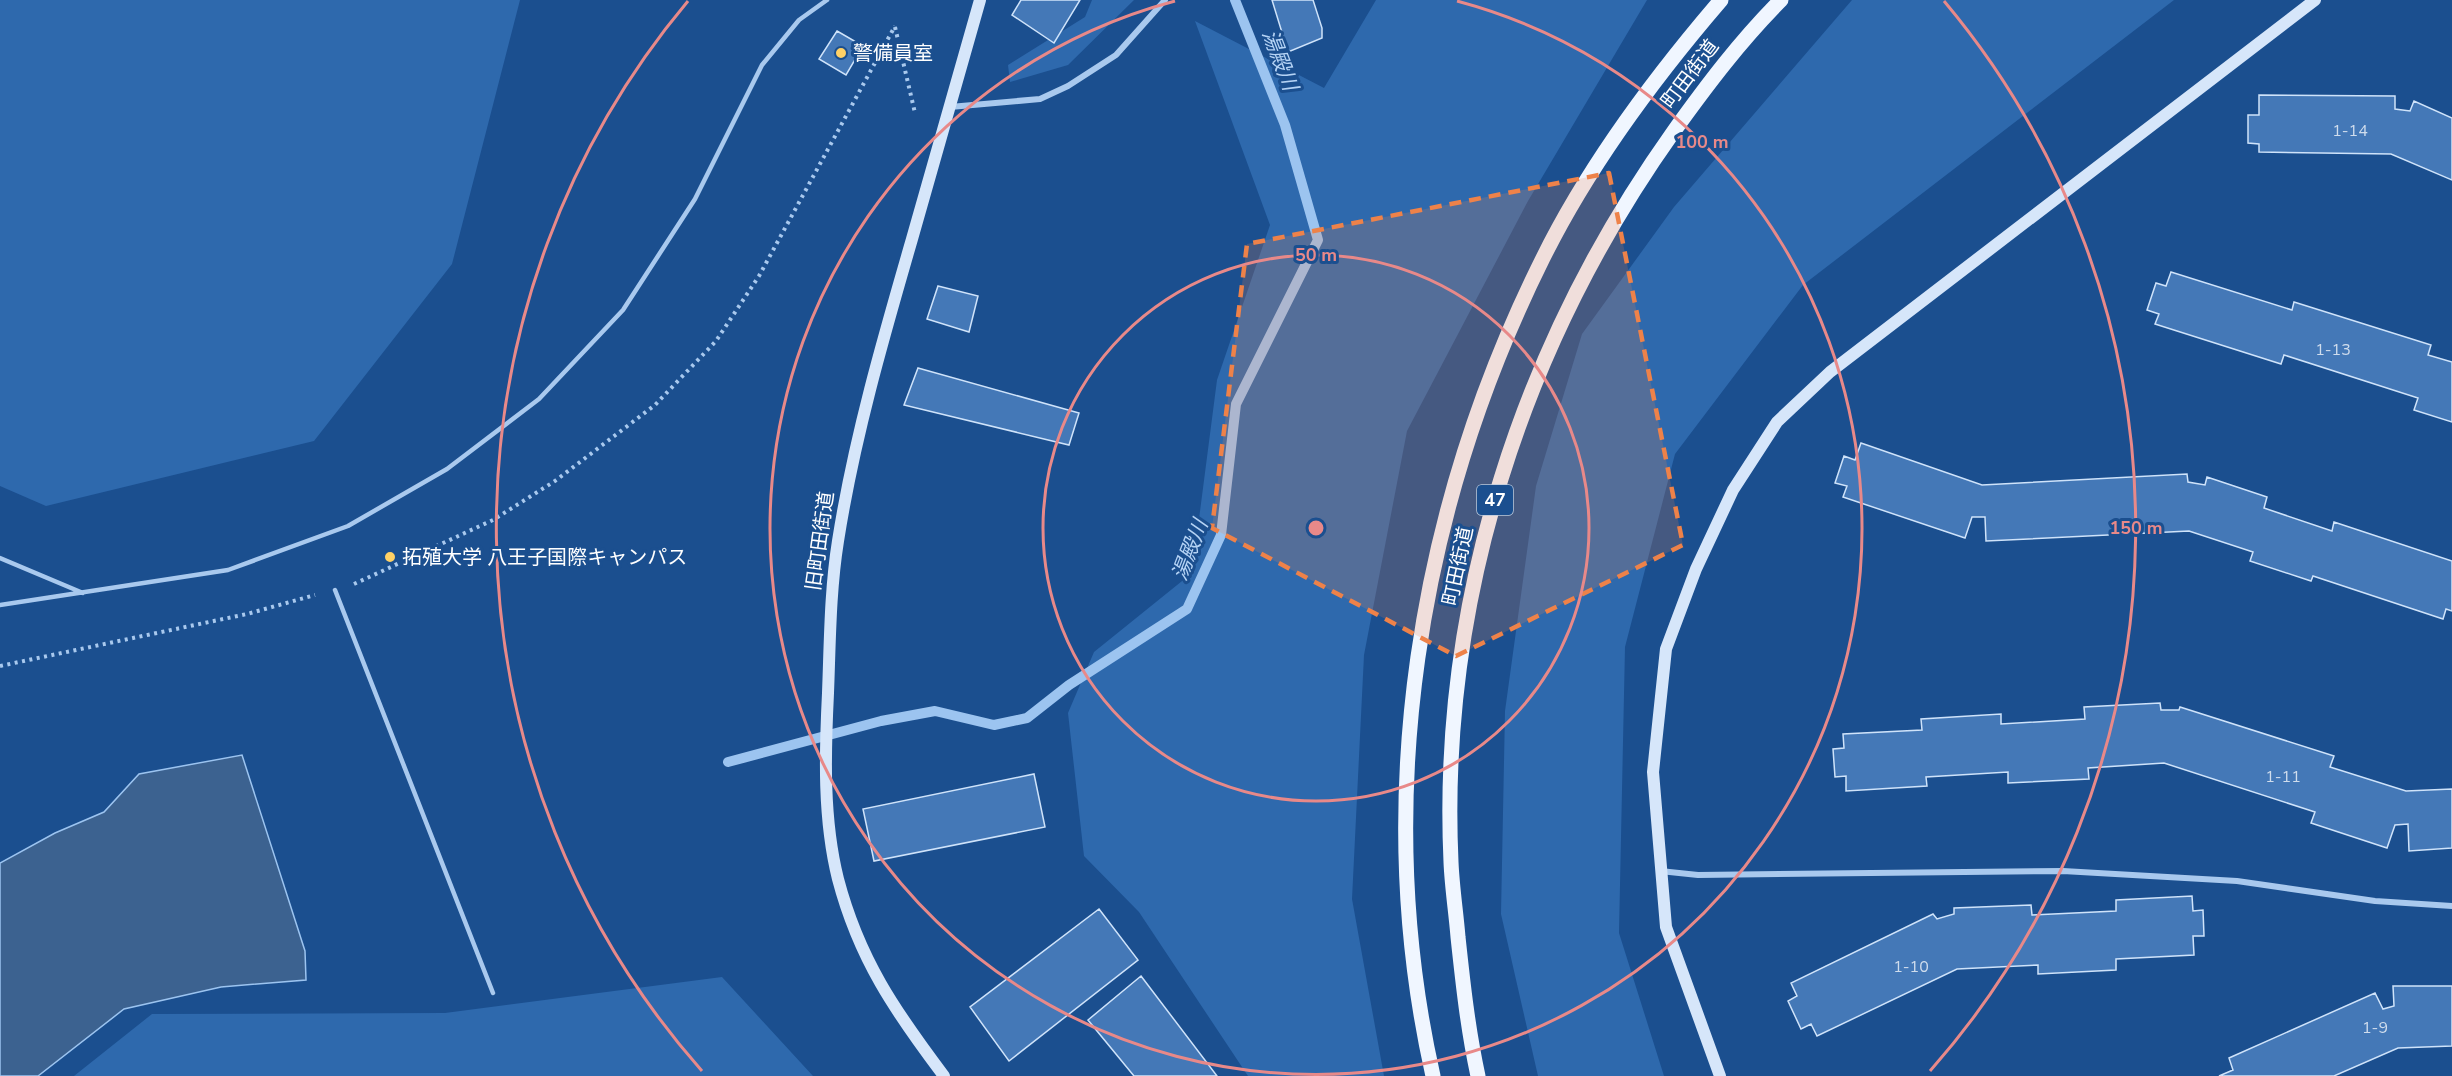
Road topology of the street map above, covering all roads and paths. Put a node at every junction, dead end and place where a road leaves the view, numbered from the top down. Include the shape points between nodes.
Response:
1 (827, 0) edge
2 (980, 0) edge
3 (1165, 0) edge
4 (1720, 0) edge
5 (1780, 0) edge
6 (2315, 0) edge
7 (950, 107) junction
8 (915, 113) dead end
9 (0, 558) edge
10 (335, 590) junction
11 (84, 593) junction
12 (0, 605) edge
13 (0, 666) edge
14 (1660, 871) junction
15 (2452, 906) edge
16 (493, 993) dead end
17 (944, 1076) edge
18 (1433, 1076) edge
19 (1478, 1076) edge
20 (1720, 1076) edge

1 - 11 lane via 799,20 762,65 695,199 623,310 539,399 447,469 348,526 228,570
2 - 7 street, 旧町田街道
3 - 7 street via 1116,55 1068,86 1040,99
4 - 18 main road, 町田街道 / 47 via 1629,117 1544,255 1478,407 1453,485 1418,645 1409,731 1407,889 1415,974
5 - 19 main road, 町田街道 / 47 via 1748,33 1700,96 1606,234 1534,381 1487,528 1458,686 1451,775 1452,874 1467,1026
6 - 14 street via 1830,372 1777,422 1733,490 1696,569 1666,649 1653,772
7 - 17 street, 旧町田街道 via 884,336 850,474 831,603 827,718 827,791 838,878 860,943 887,998
8 - 10 path via 895,26 759,276 716,341 655,405 555,481 494,520
9 - 11 lane
10 - 13 path via 247,614
10 - 16 lane
11 - 12 lane
14 - 15 street via 1698,875 2063,871 2237,881 2375,901
14 - 20 street via 1666,927

